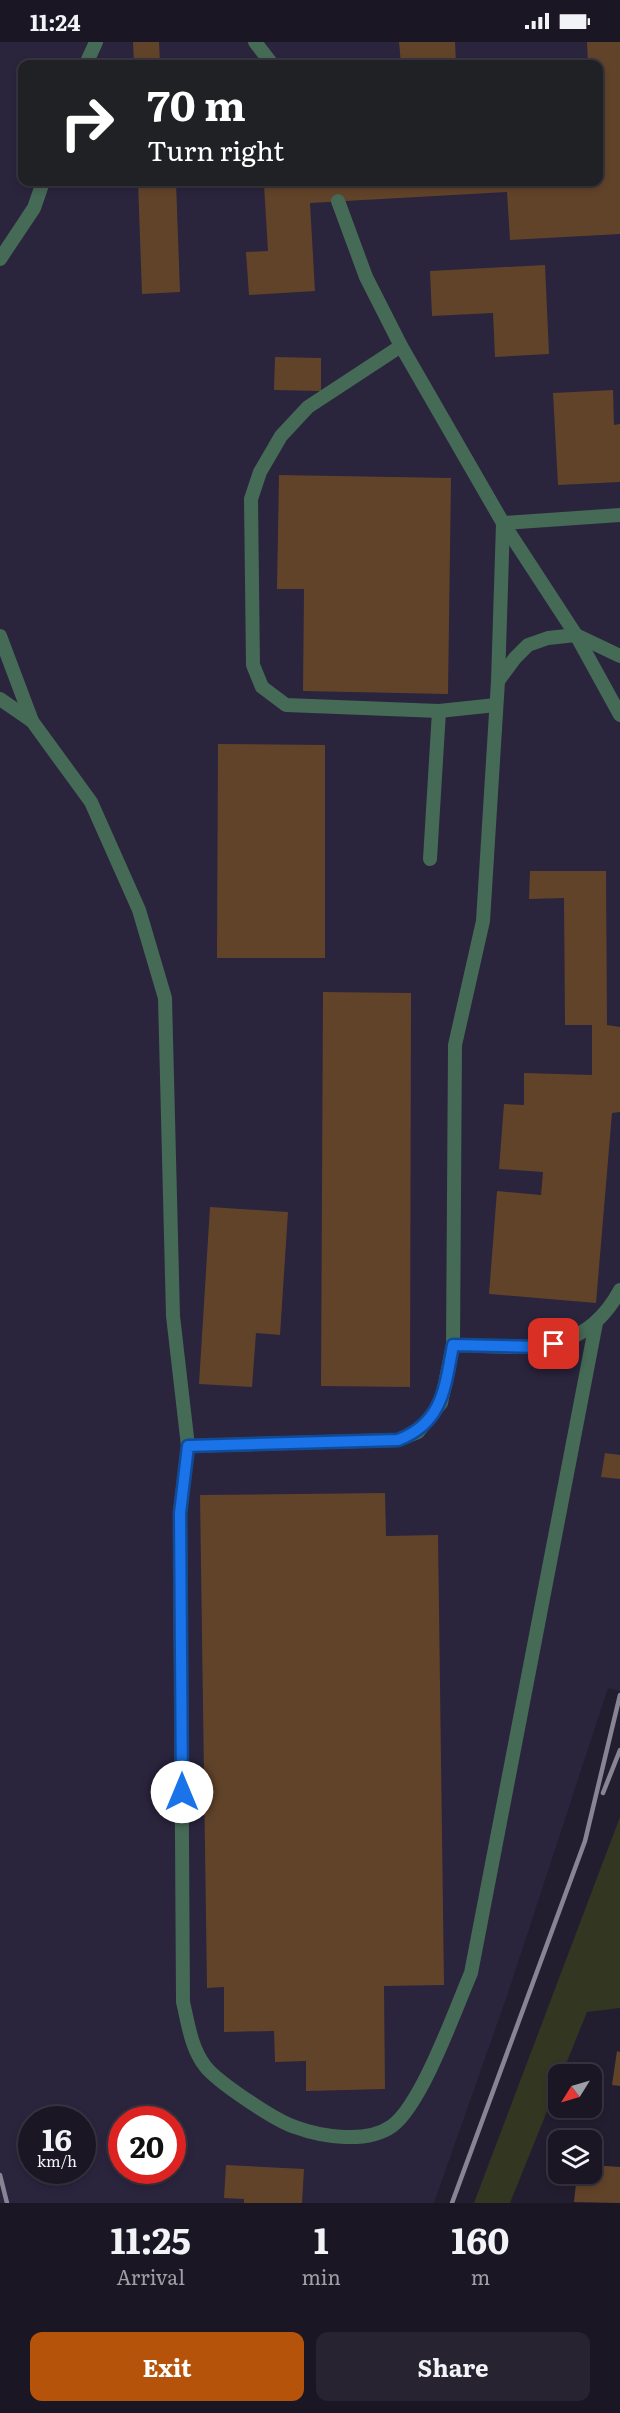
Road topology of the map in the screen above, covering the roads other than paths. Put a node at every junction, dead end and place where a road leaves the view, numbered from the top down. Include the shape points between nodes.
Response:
1 (96, 42) edge
2 (255, 42) edge
3 (88, 60) edge
4 (269, 60) edge
5 (42, 186) edge
6 (338, 201) dead end
7 (0, 259) edge
8 (401, 346) junction
9 (620, 515) edge
10 (503, 523) junction
11 (576, 635) junction
12 (0, 636) edge
13 (620, 656) edge
14 (498, 681) junction
15 (0, 699) edge
16 (496, 705) junction
17 (439, 711) junction
18 (620, 715) edge
19 (32, 721) junction
20 (430, 859) dead end
21 (620, 1290) edge
22 (596, 1323) junction
23 (453, 1345) junction
24 (188, 1446) junction

1 - 3 lane
2 - 4 lane
5 - 7 lane via 34,208
6 - 8 lane via 366,277
8 - 10 lane
8 - 17 lane via 308,407 281,436 260,472 251,499 253,665 262,687 286,705
9 - 10 lane
10 - 11 lane
10 - 14 lane
11 - 13 lane
11 - 14 lane via 528,645
11 - 18 lane
12 - 19 lane
14 - 16 lane
15 - 19 lane
16 - 17 lane
16 - 23 lane via 483,921 455,1045
17 - 20 lane
19 - 24 lane via 91,802 139,910 165,998 173,1316
21 - 22 lane
22 - 23 lane via 567,1342 541,1347
22 - 24 lane via 471,1973 438,2053 409,2107 393,2126 374,2137 354,2138 294,2127 218,2081 203,2065 194,2046 183,2002 180,1513
23 - 24 lane via 441,1403 418,1432 398,1440

